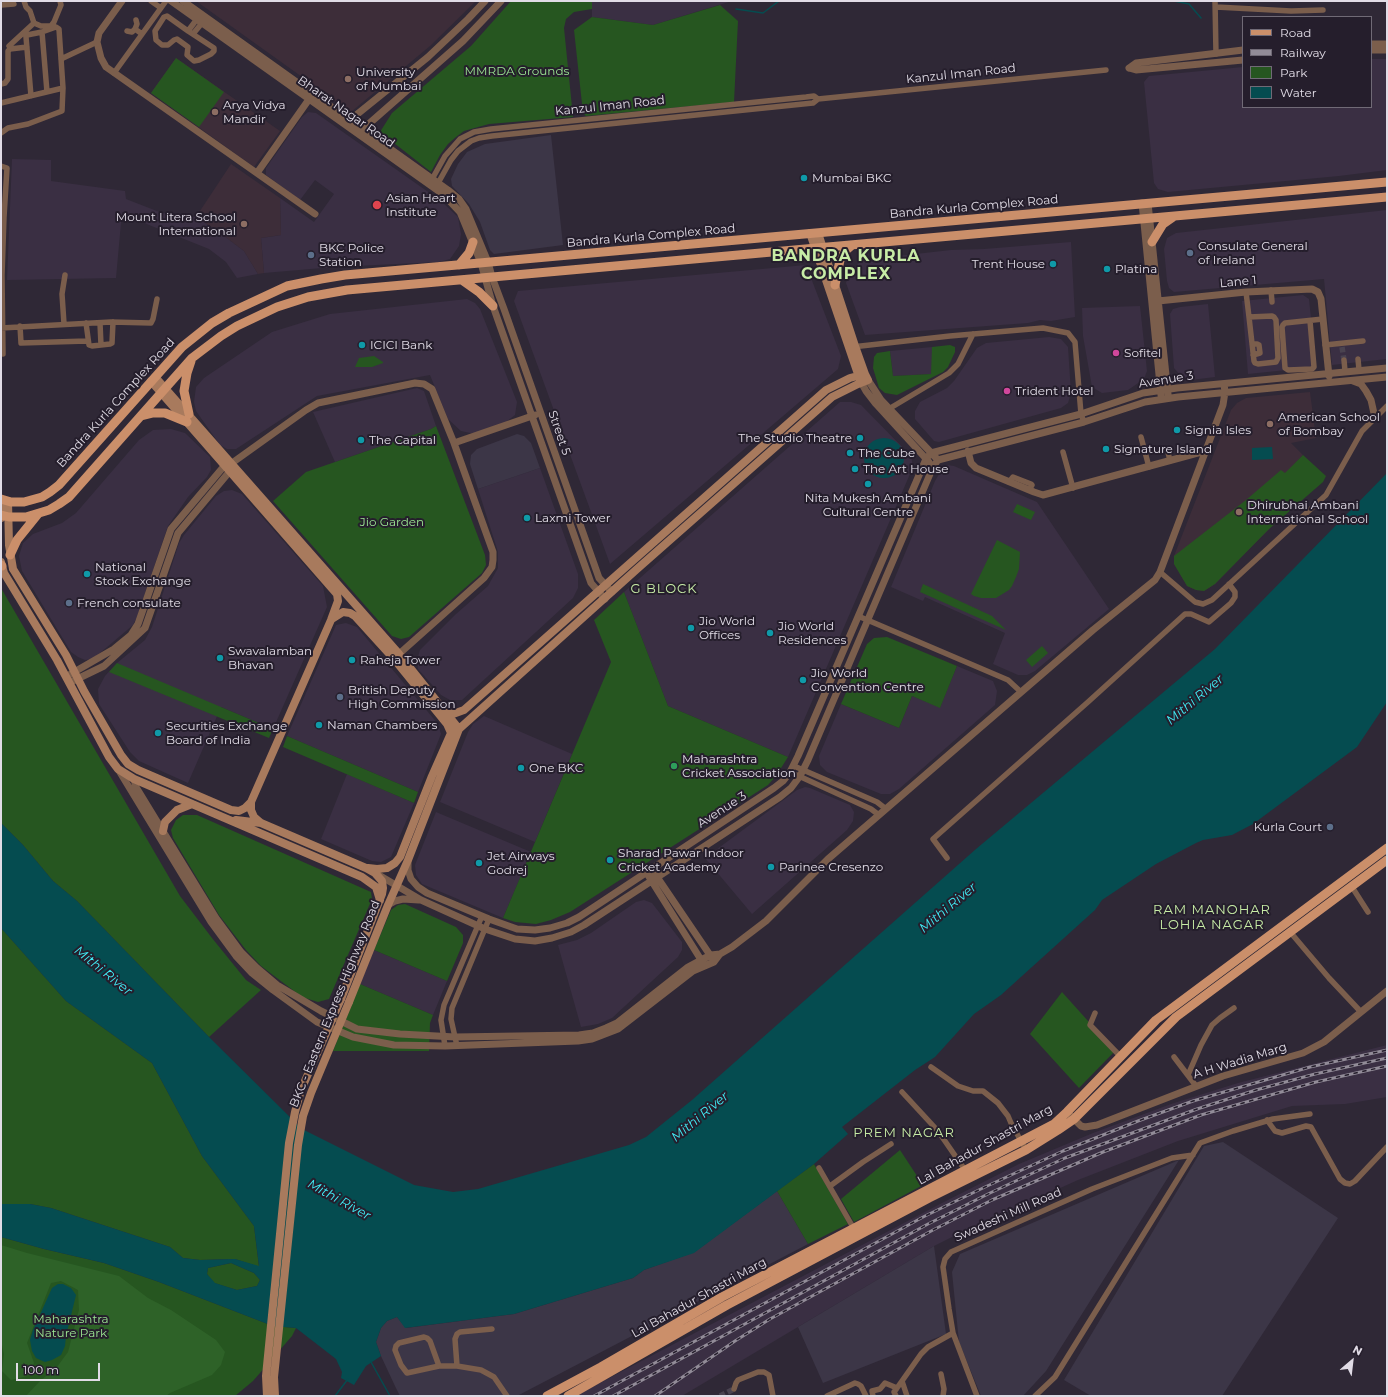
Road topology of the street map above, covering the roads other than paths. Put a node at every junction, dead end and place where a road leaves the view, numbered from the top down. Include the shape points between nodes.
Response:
1 (24, 1) edge
2 (60, 1) edge
3 (122, 1) edge
4 (151, 1) edge
5 (166, 1) edge
6 (171, 1) edge
7 (183, 1) edge
8 (485, 1) edge
9 (501, 1) edge
10 (14, 4) dead end
11 (1216, 4) edge
12 (1, 5) edge
13 (161, 8) junction
14 (494, 8) junction
15 (1323, 10) dead end
16 (136, 20) dead end
17 (199, 21) junction
18 (34, 23) junction
19 (135, 29) junction
20 (127, 31) dead end
21 (42, 32) junction
22 (191, 33) junction
23 (142, 34) junction
24 (97, 42) junction
25 (443, 42) junction
26 (1372, 44) edge
27 (1387, 44) edge
28 (9, 46) dead end
29 (27, 47) junction
30 (1242, 50) edge
31 (1372, 50) edge
32 (1387, 50) edge
33 (452, 51) junction
34 (1216, 54) junction
35 (61, 59) junction
36 (1242, 60) edge
37 (1106, 70) dead end
38 (114, 73) junction
39 (1, 84) edge
40 (63, 88) junction
41 (47, 92) junction
42 (31, 96) junction
43 (311, 96) junction
44 (1, 103) edge
45 (350, 120) junction
46 (362, 129) junction
47 (1, 133) edge
48 (1, 166) edge
49 (257, 173) junction
50 (1387, 176) edge
51 (1387, 182) edge
52 (434, 184) junction
53 (1265, 192) junction
54 (1387, 197) edge
55 (1145, 203) junction
56 (315, 214) dead end
57 (1174, 216) junction
58 (2, 217) edge
59 (1147, 218) junction
60 (814, 233) junction
61 (473, 242) junction
62 (1152, 242) junction
63 (852, 245) junction
64 (819, 248) junction
65 (485, 263) junction
66 (458, 265) junction
67 (2, 275) edge
68 (65, 275) dead end
69 (488, 277) junction
70 (462, 280) junction
71 (835, 285) junction
72 (1271, 290) junction
73 (1246, 292) junction
74 (157, 298) dead end
75 (1158, 300) junction
76 (1272, 302) dead end
77 (493, 306) junction
78 (1248, 317) junction
79 (1323, 319) junction
80 (1310, 321) junction
81 (100, 322) junction
82 (112, 322) junction
83 (86, 323) junction
84 (64, 324) junction
85 (20, 326) junction
86 (2, 328) edge
87 (973, 334) junction
88 (87, 341) junction
89 (1363, 342) dead end
90 (1325, 344) junction
91 (101, 346) junction
92 (851, 347) junction
93 (3, 354) dead end
94 (192, 358) junction
95 (1358, 359) dead end
96 (1344, 360) tunnel mouth
97 (1387, 368) edge
98 (1359, 370) junction
99 (1345, 372) junction
100 (1328, 373) junction
101 (1291, 374) junction
102 (1387, 377) edge
103 (863, 378) junction
104 (153, 379) junction
105 (1351, 380) junction
106 (1329, 382) junction
107 (1224, 384) junction
108 (163, 390) junction
109 (1164, 390) junction
110 (1225, 392) junction
111 (1165, 398) junction
112 (1387, 406) edge
113 (886, 410) junction
114 (541, 413) junction
115 (1081, 414) junction
116 (141, 416) junction
117 (532, 416) junction
118 (188, 418) junction
119 (1375, 418) junction
120 (1084, 422) junction
121 (1141, 437) dead end
122 (454, 443) junction
123 (968, 451) junction
124 (1205, 451) junction
125 (931, 452) junction
126 (1063, 452) dead end
127 (1168, 452) dead end
128 (926, 459) junction
129 (938, 460) junction
130 (1170, 461) junction
131 (229, 466) junction
132 (933, 467) junction
133 (1149, 467) junction
134 (1073, 488) junction
135 (4, 500) edge
136 (38, 514) junction
137 (3, 516) edge
138 (10, 555) junction
139 (1, 564) edge
140 (1160, 572) junction
141 (1229, 584) junction
142 (605, 585) junction
143 (598, 592) junction
144 (612, 592) junction
145 (605, 599) junction
146 (858, 616) junction
147 (331, 620) junction
148 (868, 620) junction
149 (400, 654) junction
150 (76, 676) junction
151 (67, 680) junction
152 (1021, 692) junction
153 (447, 713) junction
154 (459, 729) junction
155 (450, 733) junction
156 (118, 769) junction
157 (792, 769) junction
158 (801, 773) junction
159 (134, 779) junction
160 (251, 802) junction
161 (192, 804) junction
162 (886, 809) junction
163 (879, 815) junction
164 (227, 819) junction
165 (261, 822) junction
166 (163, 831) junction
167 (1387, 848) edge
168 (947, 858) dead end
169 (408, 860) junction
170 (1387, 860) edge
171 (366, 868) junction
172 (649, 871) junction
173 (376, 873) junction
174 (655, 879) junction
175 (397, 886) junction
176 (1352, 887) junction
177 (421, 900) junction
178 (380, 901) junction
179 (388, 905) junction
180 (586, 912) junction
181 (1368, 912) dead end
182 (486, 918) junction
183 (592, 920) junction
184 (1283, 925) junction
185 (478, 926) junction
186 (485, 929) junction
187 (1291, 933) junction
188 (713, 959) junction
189 (703, 963) junction
190 (1387, 991) edge
191 (345, 1000) junction
192 (1234, 1008) dead end
193 (321, 1012) junction
194 (1361, 1012) junction
195 (1095, 1013) dead end
196 (317, 1022) junction
197 (443, 1037) junction
198 (455, 1037) junction
199 (445, 1046) junction
200 (457, 1046) junction
201 (1121, 1057) junction
202 (1174, 1057) dead end
203 (931, 1067) dead end
204 (1188, 1075) junction
205 (1196, 1086) junction
206 (902, 1092) dead end
207 (1310, 1114) dead end
208 (1071, 1116) junction
209 (1267, 1120) junction
210 (1056, 1127) junction
211 (1021, 1141) junction
212 (891, 1144) dead end
213 (1387, 1147) edge
214 (1026, 1150) junction
215 (1193, 1155) junction
216 (819, 1168) dead end
217 (965, 1170) junction
218 (830, 1186) junction
219 (891, 1214) junction
220 (854, 1229) junction
221 (838, 1242) junction
222 (724, 1301) junction
223 (492, 1329) dead end
224 (953, 1333) junction
225 (439, 1366) junction
226 (457, 1366) junction
227 (601, 1367) junction
228 (614, 1370) junction
229 (941, 1374) dead end
230 (902, 1381) junction
231 (897, 1388) junction
232 (734, 1389) tunnel mouth
233 (267, 1396) edge
234 (275, 1396) edge
235 (507, 1396) edge
236 (547, 1396) edge
237 (568, 1396) edge
238 (773, 1396) edge
239 (827, 1396) edge
240 (866, 1396) edge
241 (873, 1396) edge
242 (896, 1396) edge
243 (907, 1396) edge
244 (943, 1396) edge
245 (978, 1396) edge
246 (1034, 1396) edge

1 - 18 street
2 - 18 street via 61,5 51,26
3 - 24 street via 102,27
4 - 13 street
5 - 13 street
6 - 17 street, Bharat Nagar Road
7 - 43 street, Bharat Nagar Road
8 - 14 street
8 - 25 street
9 - 14 street
10 - 12 street
11 - 15 street via 1291,11
11 - 34 street
13 - 23 street
14 - 33 street
16 - 19 street
17 - 22 street
17 - 43 street, Bharat Nagar Road
18 - 28 street
19 - 20 street via 132,32
19 - 23 street
21 - 29 street via 27,35
21 - 35 street via 56,27 60,29
21 - 41 street
22 - 22 street via 167,16 155,31 156,40 162,45 168,45 177,39 188,47 186,54 194,60 199,60 214,51 214,48
23 - 38 street
24 - 35 street
24 - 38 street via 103,64
25 - 33 street
25 - 45 street
26 - 27 street
29 - 39 street via 8,51 8,79
29 - 42 street
30 - 34 street
31 - 32 street
33 - 46 street
34 - 36 street via 1136,63 1129,68 1136,70
35 - 40 street
37 - 52 street, Kanzul Iman Road via 818,99 814,96 802,97 474,132 460,140 445,156
38 - 49 street
40 - 41 street
40 - 47 street via 62,111 28,124 8,128
41 - 42 street
42 - 44 street
43 - 45 street, Bharat Nagar Road
43 - 49 street
43 - 52 street, Bharat Nagar Road
45 - 46 street, Bharat Nagar Road
46 - 52 street, Bharat Nagar Road
48 - 58 street via 7,168
49 - 56 street
50 - 53 main road via 1292,186
51 - 53 main road, Bandra Kurla Complex Road
52 - 61 street, Bharat Nagar Road via 460,212
52 - 65 street, Bharat Nagar Road via 458,199 466,209
53 - 55 main road, Bandra Kurla Complex Road
54 - 57 main road
55 - 59 street
55 - 60 main road, Bandra Kurla Complex Road
57 - 59 main road
57 - 62 main road via 1163,224
58 - 67 street
59 - 62 street
59 - 63 main road
59 - 109 street
60 - 64 main road
60 - 65 main road, Bandra Kurla Complex Road
61 - 65 street, Bharat Nagar Road
61 - 66 main road via 469,253
62 - 75 street
63 - 64 main road
63 - 71 main road via 840,260
64 - 69 main road
64 - 71 main road
64 - 92 main road
65 - 66 main road, Bandra Kurla Complex Road
65 - 69 street
66 - 104 main road, Bandra Kurla Complex Road via 345,275 287,286 212,323 182,347
67 - 86 street
68 - 84 street via 62,294
69 - 70 main road
69 - 77 street, Street 5
69 - 114 street, Street 5
70 - 77 main road
70 - 94 main road via 347,290 308,297 277,307 237,326
71 - 92 main road
72 - 73 street, Lane 1
72 - 76 street
72 - 79 street, Lane 1 via 1312,289 1318,292
73 - 75 street, Lane 1
73 - 78 street
74 - 82 street via 151,323
75 - 109 street
77 - 117 street, Street 5
78 - 78 street via 1272,316 1276,320 1276,362 1255,363
79 - 80 street
79 - 90 street
80 - 101 street via 1314,367
80 - 101 street via 1285,323 1282,327 1285,368
81 - 82 street
81 - 83 street
81 - 91 street
82 - 91 street via 112,343
83 - 84 street
83 - 88 street
84 - 85 street
85 - 86 street
85 - 88 street via 21,343
86 - 93 street
87 - 92 street
87 - 113 street via 958,364 949,374
87 - 115 street via 1047,328 1068,333 1075,342
88 - 91 street via 92,346
89 - 90 street
90 - 100 street
92 - 103 main road
94 - 108 main road
94 - 118 main road via 185,382
95 - 98 street
96 - 99 street
97 - 98 street, Avenue 3
98 - 99 street, Avenue 3
99 - 100 street, Avenue 3
100 - 101 street, Avenue 3
100 - 106 street
101 - 107 street, Avenue 3
102 - 105 street, Avenue 3
103 - 113 street via 866,391
103 - 142 main road via 841,382 826,390
103 - 144 main road via 832,398
104 - 108 main road
104 - 135 main road, Bandra Kurla Complex Road via 59,485 42,496 24,502
105 - 106 street, Avenue 3
105 - 119 street via 1360,384 1366,391
106 - 110 street, Avenue 3
107 - 109 street, Avenue 3
107 - 110 street
108 - 116 main road
108 - 118 main road
109 - 111 street
109 - 115 street, Avenue 3 via 1143,393
110 - 111 street, Avenue 3
110 - 124 street via 1223,405
111 - 120 street, Avenue 3 via 1144,402
112 - 119 street
113 - 125 street
113 - 128 street
114 - 117 street
114 - 142 street, Street 5 via 599,578
115 - 120 street
115 - 125 street, Avenue 3
116 - 118 main road via 165,413
116 - 136 main road via 69,497
117 - 122 street
117 - 143 street, Street 5 via 591,583
118 - 131 main road
119 - 141 street via 1360,435 1326,495
120 - 123 street, Avenue 3
121 - 133 street
122 - 131 street via 432,389 424,384 415,383 318,403
122 - 149 street via 493,552 492,567 484,578
123 - 129 street, Avenue 3
123 - 134 street via 971,463 976,468 1043,495
124 - 130 street
124 - 140 street
125 - 128 street, Avenue 3
125 - 129 street
126 - 134 street
127 - 130 street
128 - 132 street
128 - 146 street, Avenue 3
129 - 132 street, Avenue 3
130 - 133 street
131 - 147 main road via 337,594 338,601
131 - 149 main road
131 - 150 street via 171,529 138,624 131,635
132 - 148 street, Avenue 3
133 - 134 street
135 - 137 main road
136 - 137 main road via 26,517
136 - 138 main road via 17,540
137 - 138 main road
138 - 150 main road via 13,569 66,655
139 - 151 main road
140 - 141 street via 1195,602 1203,604 1212,600
140 - 152 street via 1155,580
141 - 168 street via 1235,592 1235,597 1209,622 1185,614 933,839
142 - 143 main road
142 - 144 street, Street 5
143 - 145 street, Street 5
143 - 153 main road via 464,710 453,714
144 - 145 main road
145 - 154 main road
146 - 148 street
146 - 157 street, Avenue 3
147 - 155 main road via 344,612 355,616 447,724
147 - 160 main road
148 - 152 street via 1008,680
148 - 158 street, Avenue 3
149 - 153 main road
150 - 151 street
150 - 160 main road via 128,764 231,810 239,811
151 - 156 main road
152 - 162 street
153 - 154 main road
154 - 155 main road
154 - 169 main road, BKC - Eastern Express Highway Road
155 - 171 main road via 400,857 387,868
156 - 159 main road
156 - 196 street via 211,922 236,956 252,973
157 - 158 street
157 - 172 street, Avenue 3 via 784,781
158 - 162 street via 877,802
158 - 163 street
158 - 174 street, Avenue 3 via 791,788 780,797
159 - 161 main road
159 - 166 street via 136,787
160 - 165 main road via 254,817
161 - 164 main road
161 - 166 main road via 177,810 165,822
162 - 163 street
163 - 188 street via 828,859 766,921
164 - 165 main road
164 - 178 main road via 362,877 376,887
165 - 171 main road
166 - 193 street via 216,918 241,952 277,985
167 - 184 main road, Lal Bahadur Shastri Marg
169 - 175 main road, BKC - Eastern Express Highway Road
169 - 182 street, Avenue 3 via 411,879 427,894
170 - 176 main road, Lal Bahadur Shastri Marg
171 - 173 main road
172 - 174 street
172 - 180 street, Avenue 3
173 - 175 street, Avenue 3
173 - 178 main road, BKC - Eastern Express Highway Road via 382,881 383,888
174 - 183 street, Avenue 3
174 - 188 street
174 - 189 street
175 - 177 street, Avenue 3
175 - 179 main road, BKC - Eastern Express Highway Road
176 - 181 street
176 - 187 main road, Lal Bahadur Shastri Marg
177 - 179 street via 403,899
177 - 185 street, Avenue 3
178 - 191 main road, BKC - Eastern Express Highway Road
179 - 191 main road, BKC - Eastern Express Highway Road
180 - 182 street, Avenue 3 via 567,923 535,930 517,929
180 - 183 street
182 - 185 street
182 - 186 street
183 - 186 street, Avenue 3 via 570,932 535,941 515,939
184 - 187 main road
184 - 201 main road, Lal Bahadur Shastri Marg via 1156,1020
185 - 186 street, Avenue 3
185 - 197 street via 444,1005 441,1020
186 - 198 street via 452,1008 451,1019
187 - 194 street
187 - 208 main road, Lal Bahadur Shastri Marg via 1176,1017
188 - 189 street
189 - 198 street via 688,967 617,1023 593,1033
189 - 200 street via 618,1029 606,1035 578,1041
190 - 194 street, A H Wadia Marg
191 - 233 main road, BKC - Eastern Express Highway Road, bridge via 301,1090 295,1112 289,1143 266,1376
191 - 234 main road, BKC - Eastern Express Highway Road, bridge via 303,1116 274,1377
192 - 204 street via 1220,1018 1206,1034
193 - 196 street
193 - 197 street via 357,1029
194 - 205 street, A H Wadia Marg via 1324,1042 1303,1053
195 - 201 street via 1090,1025
196 - 199 street via 353,1037 394,1045
197 - 198 street
197 - 199 street
198 - 200 street
199 - 200 street
201 - 208 main road, Lal Bahadur Shastri Marg
202 - 204 street
203 - 211 street via 958,1086 983,1092 998,1103 1005,1110
204 - 205 street
205 - 208 street, A H Wadia Marg via 1097,1126 1085,1127
206 - 217 street via 938,1131
207 - 209 street
208 - 210 main road, Lal Bahadur Shastri Marg
209 - 213 street via 1274,1131 1282,1133 1311,1127 1345,1184 1355,1181
209 - 215 street via 1200,1143
210 - 211 main road, Lal Bahadur Shastri Marg
210 - 214 main road, Lal Bahadur Shastri Marg
211 - 214 street
211 - 217 main road, Lal Bahadur Shastri Marg
212 - 218 street
214 - 219 main road, Lal Bahadur Shastri Marg
215 - 224 street, Swadeshi Mill Road via 1172,1158 1092,1189 951,1252 943,1267
215 - 246 street via 1055,1377
216 - 218 street
217 - 219 main road, Lal Bahadur Shastri Marg
218 - 220 street
219 - 220 main road, Lal Bahadur Shastri Marg
219 - 221 main road, Lal Bahadur Shastri Marg
220 - 221 main road, Lal Bahadur Shastri Marg
221 - 222 main road, Lal Bahadur Shastri Marg
222 - 227 main road, Lal Bahadur Shastri Marg
222 - 228 main road, Lal Bahadur Shastri Marg
223 - 226 street via 457,1334
224 - 230 street via 920,1354
224 - 245 street, Swadeshi Mill Road
225 - 225 street via 406,1373 395,1350 396,1346 398,1343 428,1338
225 - 226 street
226 - 235 street via 488,1373
227 - 228 main road
227 - 236 main road, Lal Bahadur Shastri Marg
228 - 237 main road, Lal Bahadur Shastri Marg
229 - 244 street
230 - 231 street
230 - 243 street
231 - 241 street via 885,1383 880,1389 872,1392
231 - 242 street via 894,1392
232 - 238 street via 738,1380 764,1372 769,1375
239 - 240 street via 855,1383 861,1386

